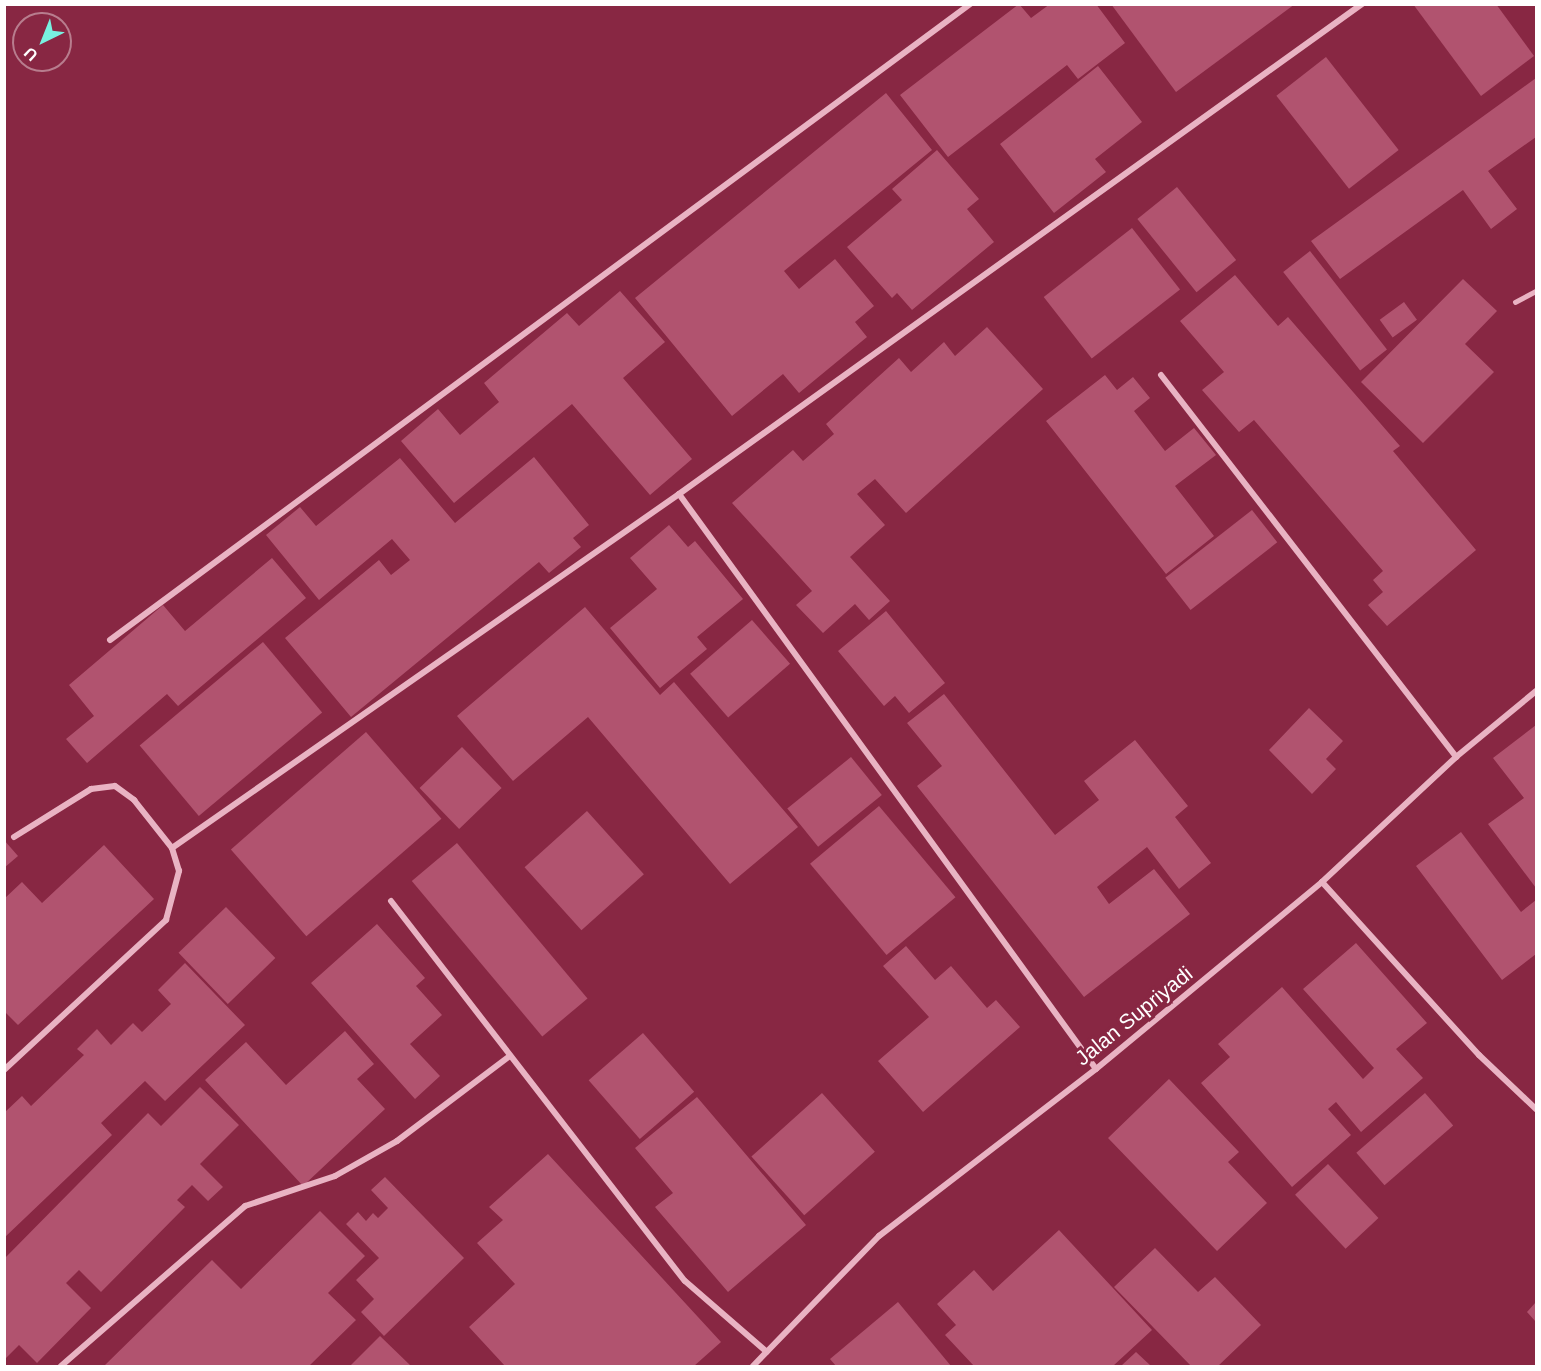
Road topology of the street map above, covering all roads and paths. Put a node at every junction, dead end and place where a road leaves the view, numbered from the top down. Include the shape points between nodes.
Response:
1 (970, 4) edge
2 (1362, 4) edge
3 (1536, 291) edge
4 (1515, 302) dead end
5 (1161, 375) dead end
6 (679, 494) junction
7 (110, 640) dead end
8 (1536, 691) edge
9 (1456, 757) junction
10 (14, 837) dead end
11 (172, 848) junction
12 (1322, 882) junction
13 (392, 901) dead end
14 (510, 1056) junction
15 (1096, 1069) junction
16 (4, 1070) edge
17 (1536, 1109) edge
18 (767, 1352) junction
19 (60, 1366) edge
20 (753, 1366) edge

1 - 7 street
2 - 6 street
3 - 4 lane
5 - 9 street
6 - 11 street
6 - 15 street
8 - 9 street, Jalan Supriyadi
9 - 12 street, Jalan Supriyadi
10 - 11 street via 92,789 115,786 134,800
11 - 16 street via 179,871 166,920
12 - 15 street, Jalan Supriyadi
12 - 17 street via 1479,1055
13 - 14 street
14 - 18 street via 685,1281
14 - 19 street via 397,1141 345,1170 245,1206
15 - 18 street, Jalan Supriyadi via 879,1236
18 - 20 street, Jalan Supriyadi

